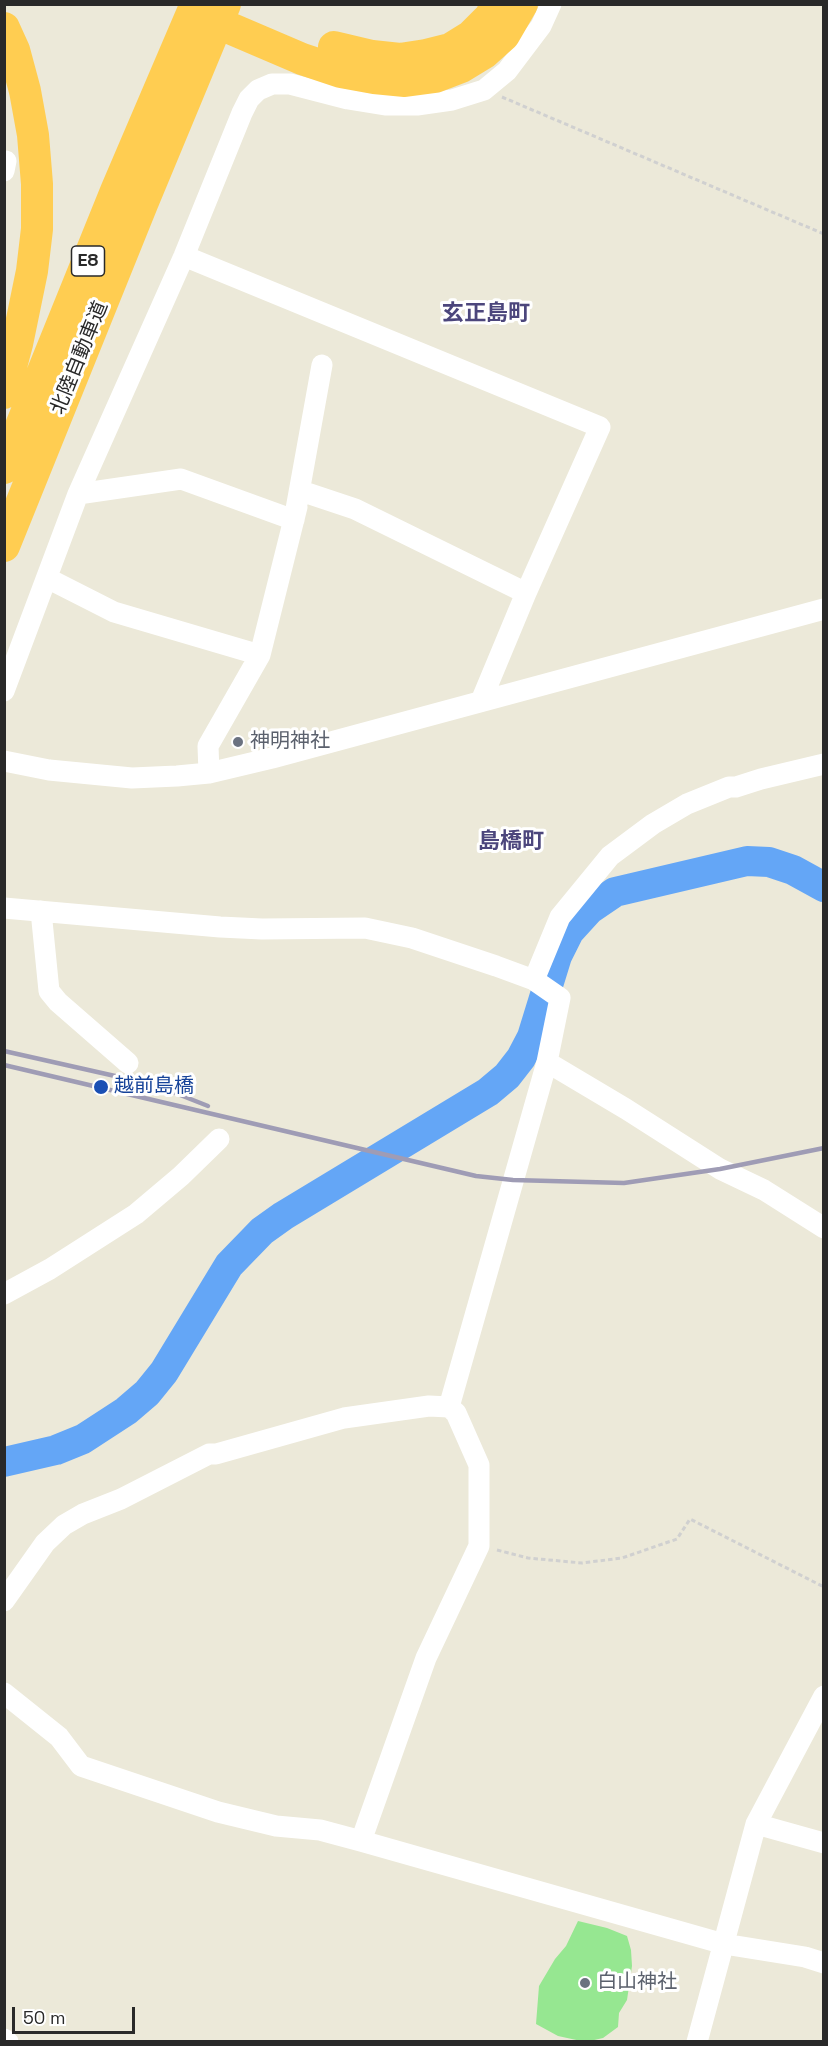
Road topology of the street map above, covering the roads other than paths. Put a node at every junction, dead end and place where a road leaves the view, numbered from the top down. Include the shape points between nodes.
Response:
1 (175, 4) edge
2 (196, 4) edge
3 (221, 4) edge
4 (225, 4) edge
5 (245, 4) edge
6 (497, 4) edge
7 (522, 4) edge
8 (551, 4) edge
9 (4, 28) edge
10 (196, 65) junction
11 (184, 256) junction
12 (322, 365) dead end
13 (4, 393) edge
14 (4, 468) edge
15 (301, 491) junction
16 (78, 494) junction
17 (294, 520) junction
18 (4, 546) edge
19 (47, 578) junction
20 (526, 592) junction
21 (824, 609) edge
22 (260, 655) junction
23 (4, 691) edge
24 (481, 701) junction
25 (4, 761) edge
26 (824, 764) edge
27 (209, 772) junction
28 (4, 909) edge
29 (41, 911) junction
30 (543, 986) junction
31 (547, 1062) junction
32 (128, 1063) dead end
33 (219, 1139) dead end
34 (824, 1228) edge
35 (4, 1294) edge
36 (449, 1407) junction
37 (4, 1601) edge
38 (4, 1692) edge
39 (824, 1696) edge
40 (756, 1824) junction
41 (361, 1841) junction
42 (824, 1843) edge
43 (724, 1944) junction
44 (824, 1962) edge
45 (697, 2042) edge

1 - 7 highway via 302,59 341,72 405,81 435,77 484,52 504,34
2 - 10 highway, 北陸自動車道 / E8
3 - 6 highway via 334,48 400,58 450,49 471,36
4 - 10 highway, 北陸自動車道 / E8
5 - 10 highway
8 - 11 street via 541,26 507,71 484,90 452,100 396,105 348,99 290,84 273,84 258,90 242,112
9 - 13 highway via 14,50 33,135 37,229 32,271
10 - 14 highway, 北陸自動車道 / E8 via 116,191
10 - 18 highway, 北陸自動車道 / E8
11 - 16 street
11 - 20 street via 600,427
12 - 15 street
15 - 17 street
15 - 20 street via 355,509
16 - 17 street via 181,479
16 - 19 street
17 - 22 street
19 - 22 street via 114,612
19 - 23 street
20 - 24 street
21 - 24 street
22 - 27 street via 208,746
24 - 27 street
25 - 27 street via 132,778
26 - 30 street via 729,787 697,800 653,824 610,856 560,916
28 - 29 street
29 - 30 street via 231,927 364,928 412,938
29 - 32 street via 49,991
30 - 31 street via 560,998
31 - 34 street
31 - 36 street
33 - 35 street via 136,1214
36 - 37 street via 429,1406 344,1418 209,1454 64,1525 45,1543
36 - 41 street via 456,1413 479,1465 479,1546 426,1658
38 - 41 street via 59,1737 81,1766 218,1812
39 - 40 street
40 - 42 street
40 - 43 street
41 - 43 street
43 - 44 street
43 - 45 street

